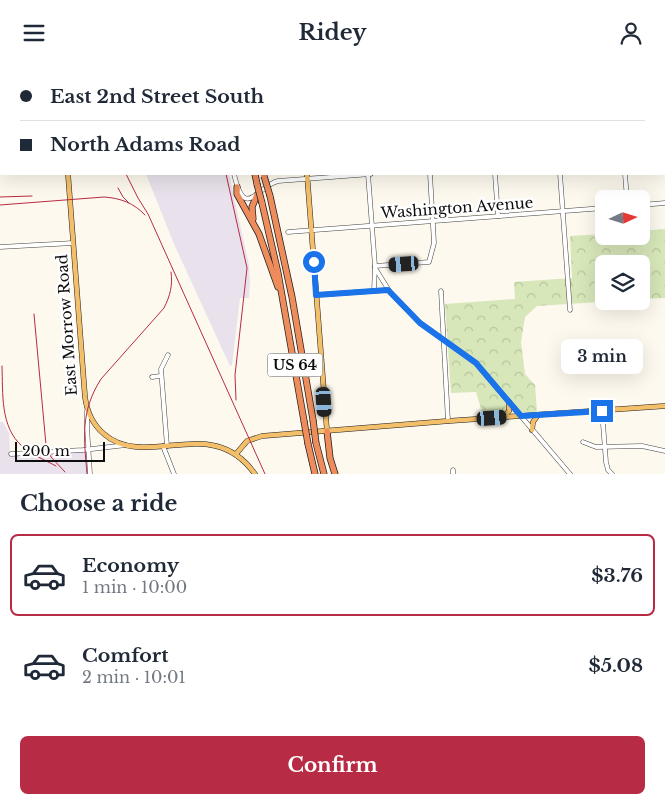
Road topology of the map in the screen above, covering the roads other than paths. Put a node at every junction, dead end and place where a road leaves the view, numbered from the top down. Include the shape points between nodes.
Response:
1 (68, 175) edge
2 (234, 175) edge
3 (254, 175) edge
4 (264, 175) edge
5 (338, 175) edge
6 (369, 175) edge
7 (430, 175) edge
8 (495, 175) edge
9 (560, 175) edge
10 (625, 175) edge
11 (307, 176) edge
12 (237, 187) junction
13 (626, 190) edge
14 (257, 195) junction
15 (665, 203) edge
16 (650, 204) edge
17 (595, 209) edge
18 (563, 212) junction
19 (498, 217) junction
20 (433, 221) junction
21 (253, 223) junction
22 (372, 226) junction
23 (311, 230) junction
24 (288, 232) dead end
25 (73, 243) junction
26 (0, 247) edge
27 (375, 267) junction
28 (388, 290) junction
29 (374, 291) junction
30 (441, 291) dead end
31 (316, 295) junction
32 (285, 310) junction
33 (570, 310) dead end
34 (443, 339) junction
35 (168, 355) dead end
36 (161, 376) junction
37 (152, 377) dead end
38 (509, 402) junction
39 (665, 406) edge
40 (87, 410) junction
41 (602, 411) junction
42 (538, 415) junction
43 (521, 416) junction
44 (503, 417) junction
45 (448, 421) junction
46 (532, 429) junction
47 (327, 431) junction
48 (583, 442) dead end
49 (126, 445) junction
50 (165, 446) junction
51 (605, 447) junction
52 (88, 450) junction
53 (665, 451) edge
54 (11, 454) dead end
55 (236, 454) junction
56 (90, 474) edge
57 (174, 474) edge
58 (255, 474) edge
59 (315, 474) edge
60 (324, 474) edge
61 (335, 474) edge
62 (570, 474) edge
63 (612, 474) edge

1 - 25 main road, East Morrow Road
2 - 12 street
3 - 32 highway, US 64, bridge
4 - 60 highway, US 64, bridge via 292,297
5 - 11 street
6 - 22 street
7 - 20 street
8 - 19 street
9 - 18 street
10 - 13 street
11 - 14 street via 270,184
11 - 23 main road
12 - 14 street via 245,197
12 - 21 highway via 237,195
14 - 21 highway via 252,207
15 - 16 street
17 - 18 street, Washington Avenue
18 - 19 street, Washington Avenue
18 - 33 street
19 - 20 street, Washington Avenue
20 - 22 street, Washington Avenue
20 - 27 street via 434,243 430,262
21 - 32 highway
22 - 23 street, Washington Avenue
22 - 27 street
23 - 24 street, Washington Avenue
23 - 31 main road
25 - 26 street
25 - 40 main road, East Morrow Road
27 - 28 street
27 - 29 street
28 - 29 street
28 - 34 street via 420,323
29 - 31 street
30 - 34 street
31 - 47 main road
32 - 59 highway, US 64, bridge
34 - 38 street via 476,363
34 - 45 street
35 - 36 street via 162,365
36 - 37 street
36 - 50 street
38 - 43 street
38 - 44 main road via 510,409
39 - 41 main road
40 - 49 main road via 98,429 110,439
40 - 52 street, East Morrow Road
41 - 42 main road
41 - 51 street
42 - 43 main road
42 - 46 main road
43 - 44 main road
43 - 46 street
44 - 45 main road
45 - 47 main road
46 - 62 street
47 - 55 main road via 251,438
47 - 61 highway
48 - 51 street
49 - 50 main road
49 - 52 street
50 - 55 main road via 211,445
50 - 57 street
51 - 53 street
51 - 63 street via 608,470
52 - 54 street
52 - 56 street, East Morrow Road
55 - 58 main road

